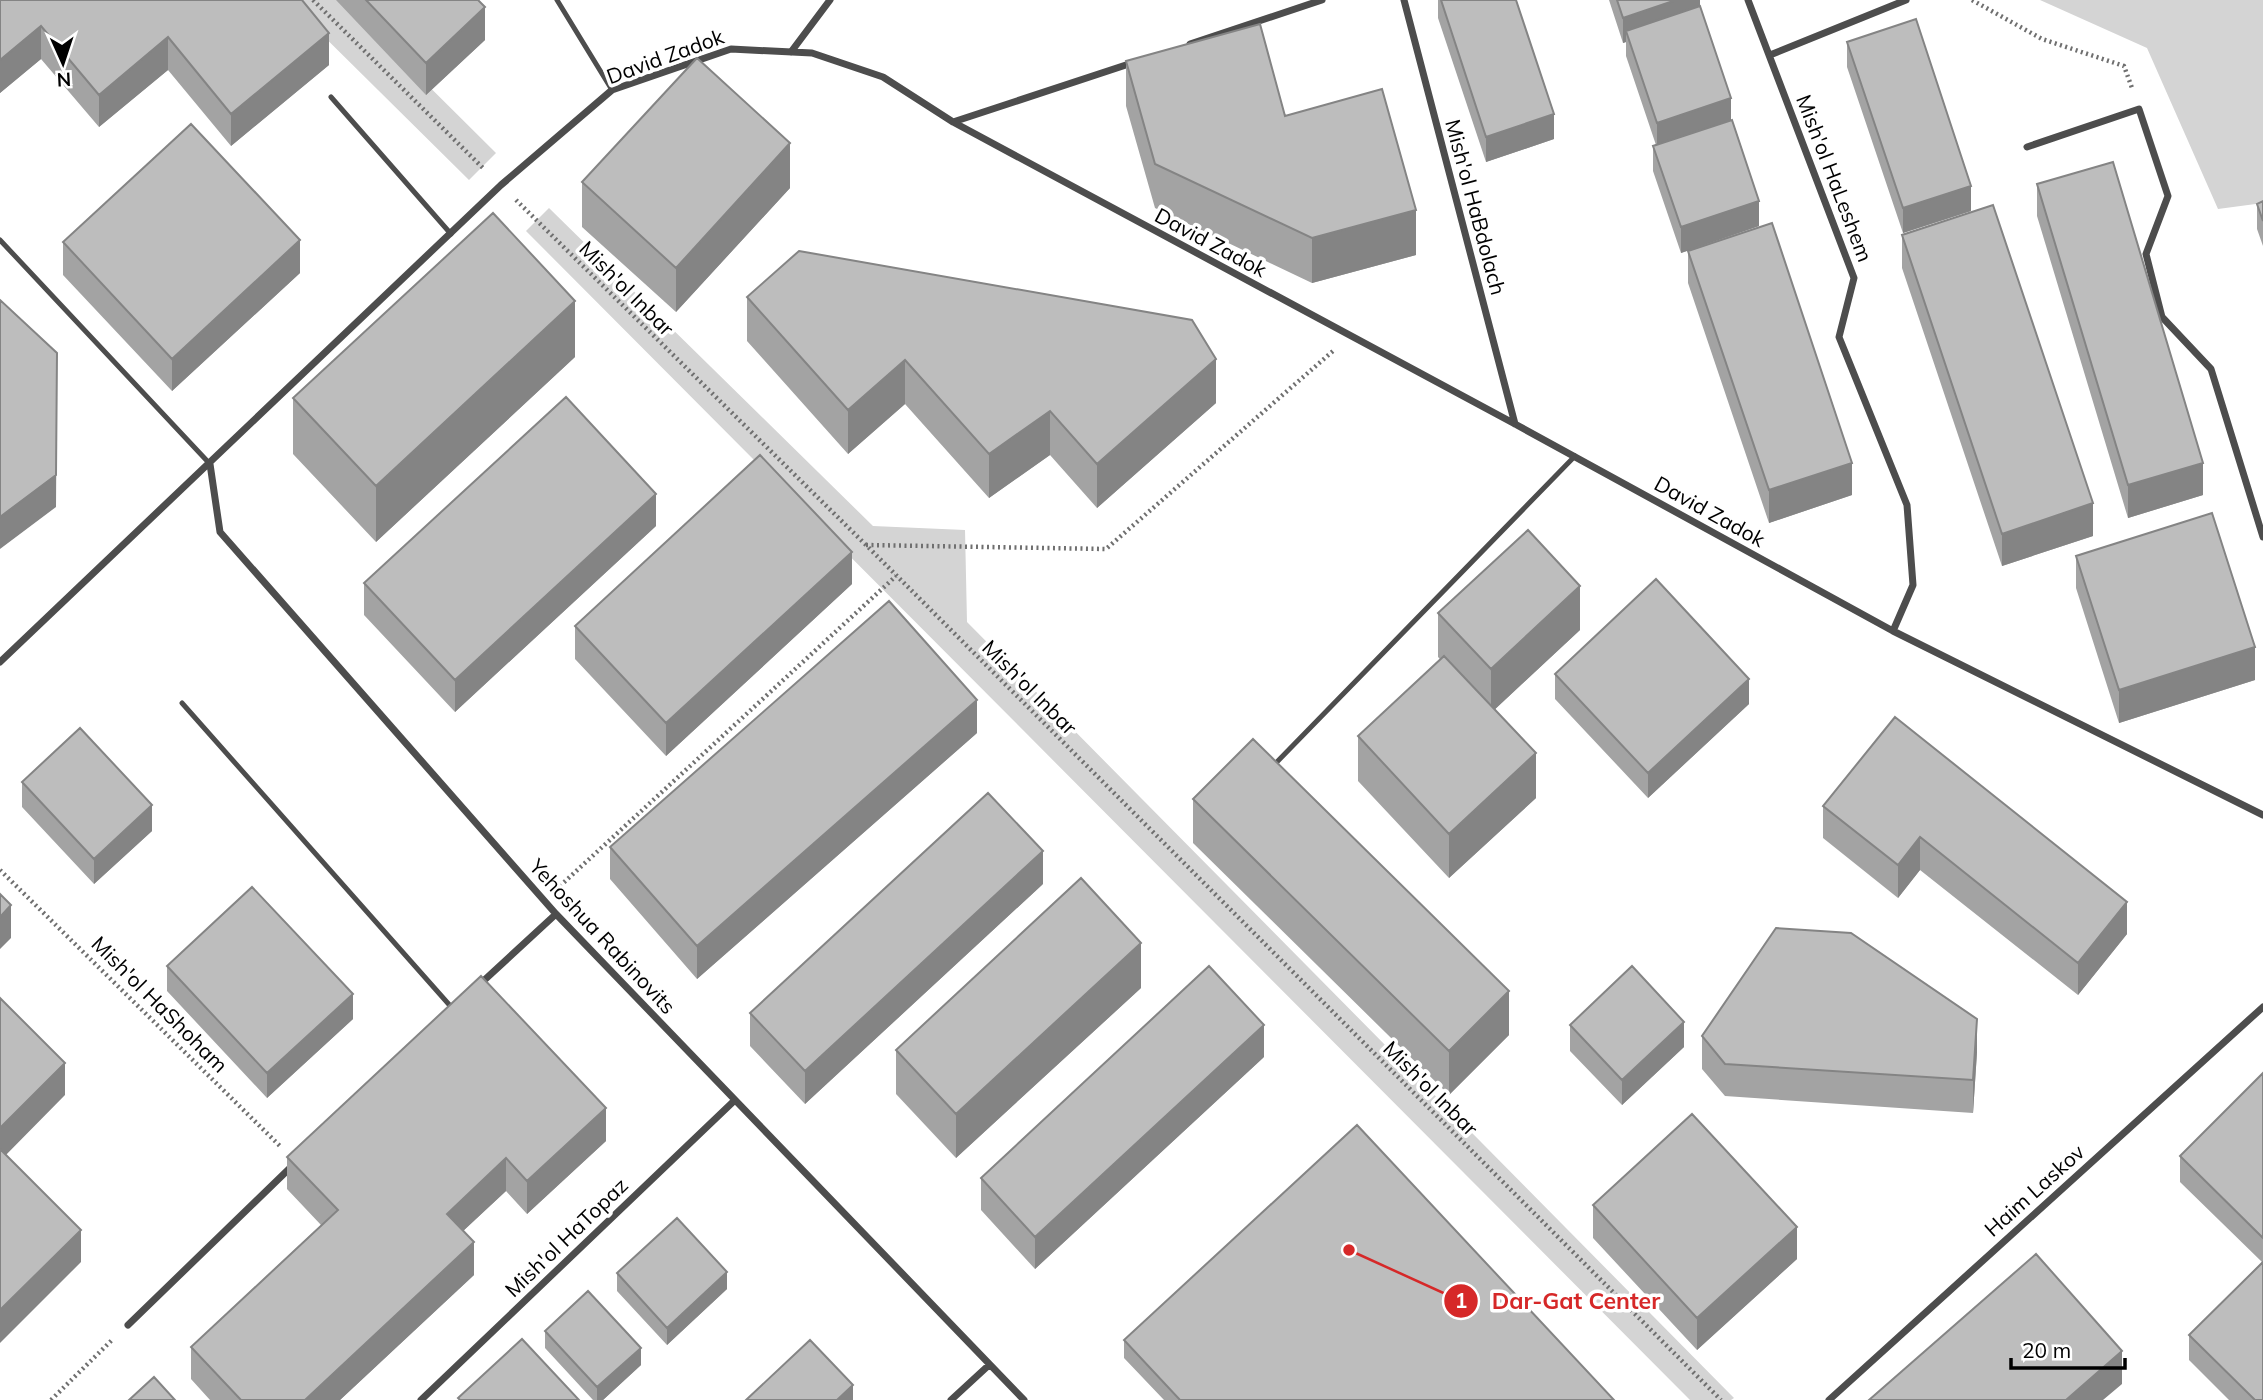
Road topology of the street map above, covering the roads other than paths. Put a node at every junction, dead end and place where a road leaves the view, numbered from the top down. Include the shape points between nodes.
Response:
1 (556, 0) edge
2 (830, 0) edge
3 (1322, 0) edge
4 (1404, 0) edge
5 (1748, 0) edge
6 (1906, 0) edge
7 (1177, 48) edge
8 (791, 52) junction
9 (1770, 55) junction
10 (1137, 61) edge
11 (612, 89) junction
12 (331, 97) dead end
13 (953, 122) junction
14 (2027, 147) dead end
15 (451, 234) junction
16 (0, 240) edge
17 (1515, 424) junction
18 (1575, 456) junction
19 (210, 464) junction
20 (2263, 537) edge
21 (1893, 631) junction
22 (0, 662) edge
23 (182, 703) dead end
24 (1281, 777) edge
25 (2263, 815) edge
26 (556, 914) junction
27 (472, 992) edge
28 (462, 1001) edge
29 (2263, 1007) edge
30 (453, 1009) junction
31 (443, 1019) edge
32 (735, 1100) junction
33 (296, 1162) edge
34 (128, 1325) road end
35 (989, 1365) junction
36 (421, 1400) edge
37 (951, 1400) edge
38 (1024, 1400) edge
39 (1829, 1400) edge

1 - 11 lane
2 - 8 street
3 - 7 street
4 - 17 street, Mish'ol HaBdolach
5 - 9 street, Mish'ol HaLeshem
6 - 9 street
8 - 11 street, David Zadok via 731,48
8 - 13 street, David Zadok via 812,53 883,77
9 - 21 street, Mish'ol HaLeshem via 1854,278 1839,337 1907,505 1913,585
10 - 13 street
11 - 15 street, David Zadok
12 - 15 lane
13 - 17 street, David Zadok
14 - 20 street via 2139,109 2168,196 2146,254 2162,317 2211,369
15 - 19 street, David Zadok
16 - 19 lane
17 - 18 street, David Zadok
18 - 21 street, David Zadok
18 - 24 lane via 1272,767
19 - 22 street, David Zadok
19 - 26 street, Yehoshua Rabinovits via 220,532
21 - 25 street, David Zadok
23 - 30 lane
26 - 27 street
26 - 32 street, Yehoshua Rabinovits
28 - 30 street
29 - 39 street, Haim Laskov
30 - 31 street
32 - 35 street, Yehoshua Rabinovits
32 - 36 street, Mish'ol HaTopaz
33 - 34 street
35 - 37 street
35 - 38 street, Yehoshua Rabinovits

